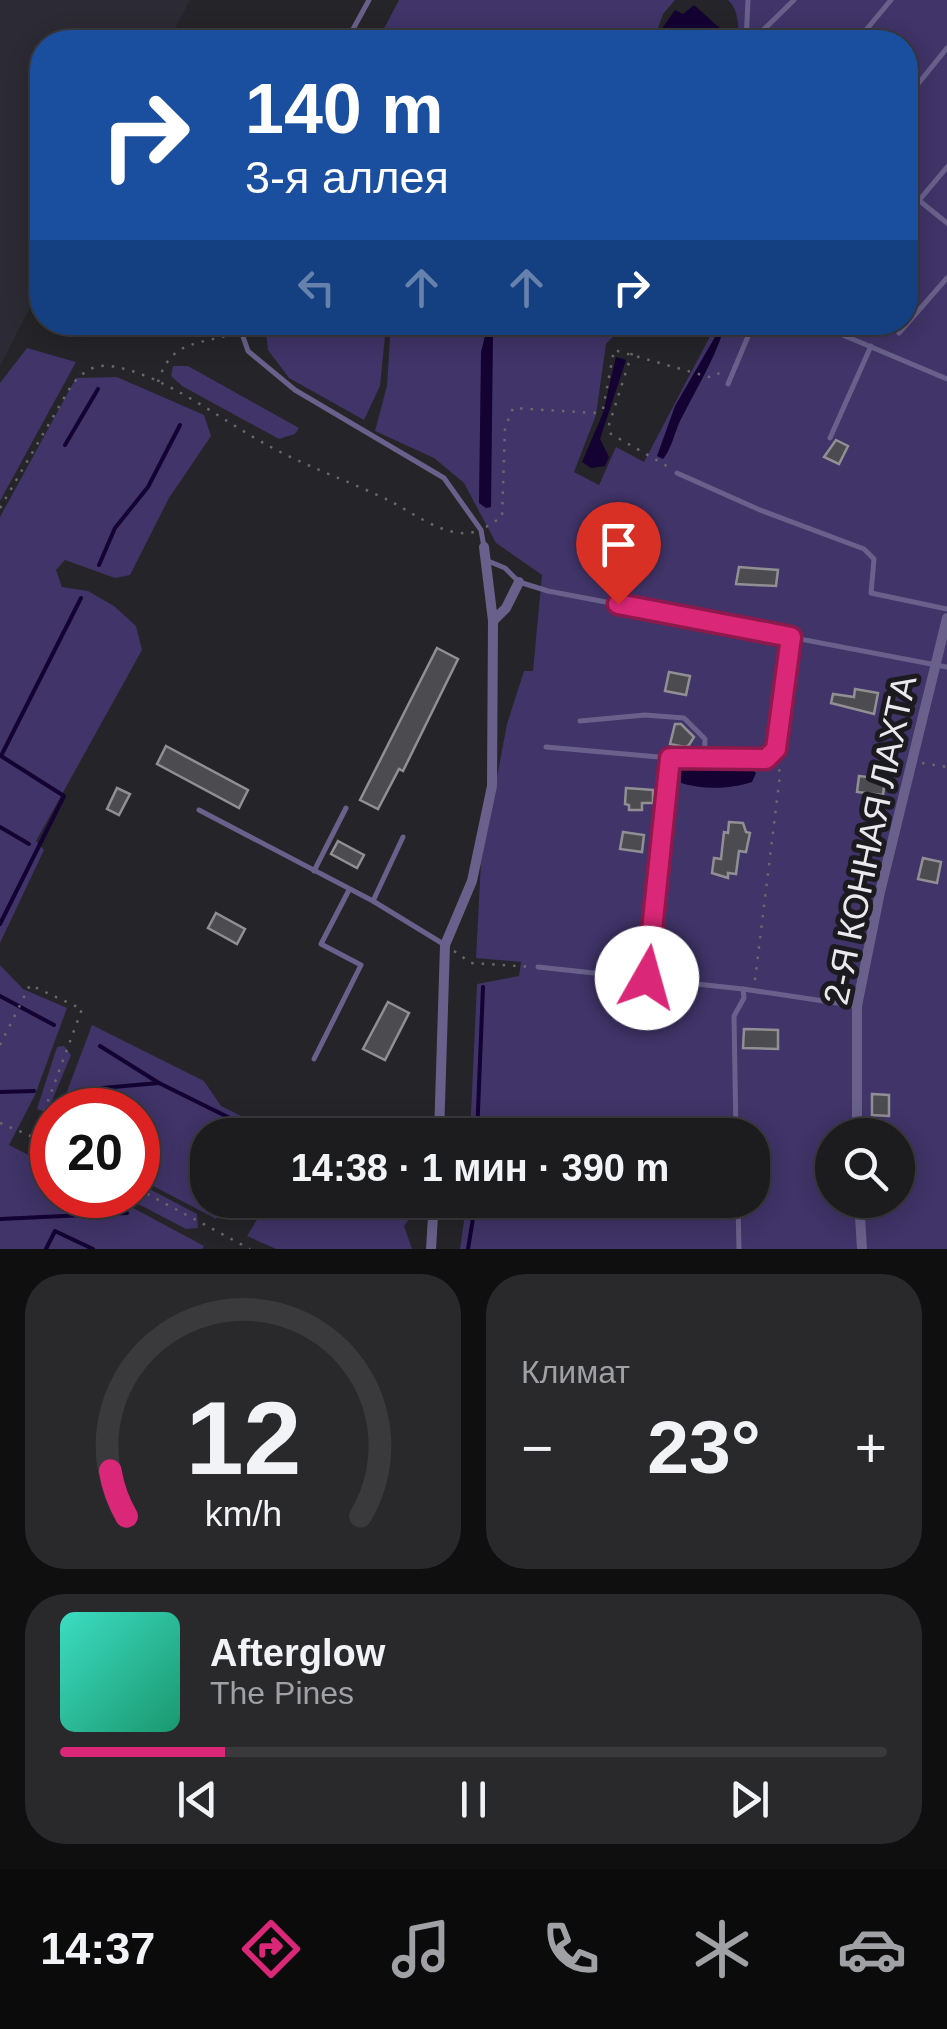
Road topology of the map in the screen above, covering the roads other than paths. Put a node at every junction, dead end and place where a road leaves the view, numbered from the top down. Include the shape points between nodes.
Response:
1 (369, 0) edge
2 (748, 0) edge
3 (794, 0) edge
4 (891, 0) edge
5 (353, 30) edge
6 (748, 30) edge
7 (761, 30) edge
8 (866, 30) edge
9 (947, 48) edge
10 (918, 84) edge
11 (947, 167) edge
12 (919, 199) joint
13 (947, 223) edge
14 (947, 278) edge
15 (918, 311) edge
16 (242, 335) edge
17 (748, 335) edge
18 (844, 335) edge
19 (871, 346) junction
20 (947, 379) edge
21 (729, 381) road end
22 (830, 438) dead end
23 (677, 473) road end
24 (484, 547) joint
25 (485, 560) junction
26 (518, 582) junction
27 (947, 609) edge
28 (947, 618) edge
29 (493, 621) junction
30 (791, 637) junction
31 (942, 666) edge
32 (580, 722) dead end
33 (546, 746) dead end
34 (670, 758) junction
35 (704, 759) junction
36 (346, 808) dead end
37 (200, 810) dead end
38 (403, 837) dead end
39 (314, 871) junction
40 (350, 890) junction
41 (374, 901) junction
42 (444, 945) junction
43 (538, 966) road end
44 (647, 978) junction
45 (744, 989) junction
46 (857, 1006) junction
47 (314, 1059) dead end
48 (439, 1118) edge
49 (736, 1118) edge
50 (857, 1118) edge
51 (433, 1218) edge
52 (738, 1218) edge
53 (860, 1218) edge
54 (432, 1249) edge
55 (739, 1249) edge
56 (862, 1249) edge

1 - 5 lane
2 - 6 lane
3 - 7 lane
4 - 8 lane
9 - 10 lane
11 - 12 lane
12 - 13 lane
14 - 15 lane
16 - 24 lane via 248,350 295,390 444,478 481,530
17 - 21 lane
18 - 19 lane
19 - 20 lane
19 - 22 lane
23 - 27 lane via 864,549 874,559 871,594
24 - 25 street
25 - 26 lane
25 - 29 street
26 - 29 street
26 - 30 lane
28 - 31 street, 2-Я КОННАЯ ЛАХТА
29 - 42 street via 492,786 472,880
30 - 31 lane
30 - 35 lane via 776,749 766,759
31 - 46 street, 2-Я КОННАЯ ЛАХТА via 910,762
32 - 35 lane via 684,718 705,739
33 - 34 lane
34 - 35 lane
34 - 44 lane
36 - 39 lane
37 - 39 lane
38 - 41 lane
39 - 40 lane
40 - 41 lane
40 - 47 lane via 321,944 361,964
41 - 42 lane
42 - 48 street
43 - 44 lane
44 - 45 lane
45 - 46 lane
45 - 49 lane via 734,1016
46 - 50 street, 2-Я КОННАЯ ЛАХТА
51 - 54 street
52 - 55 lane
53 - 56 street

